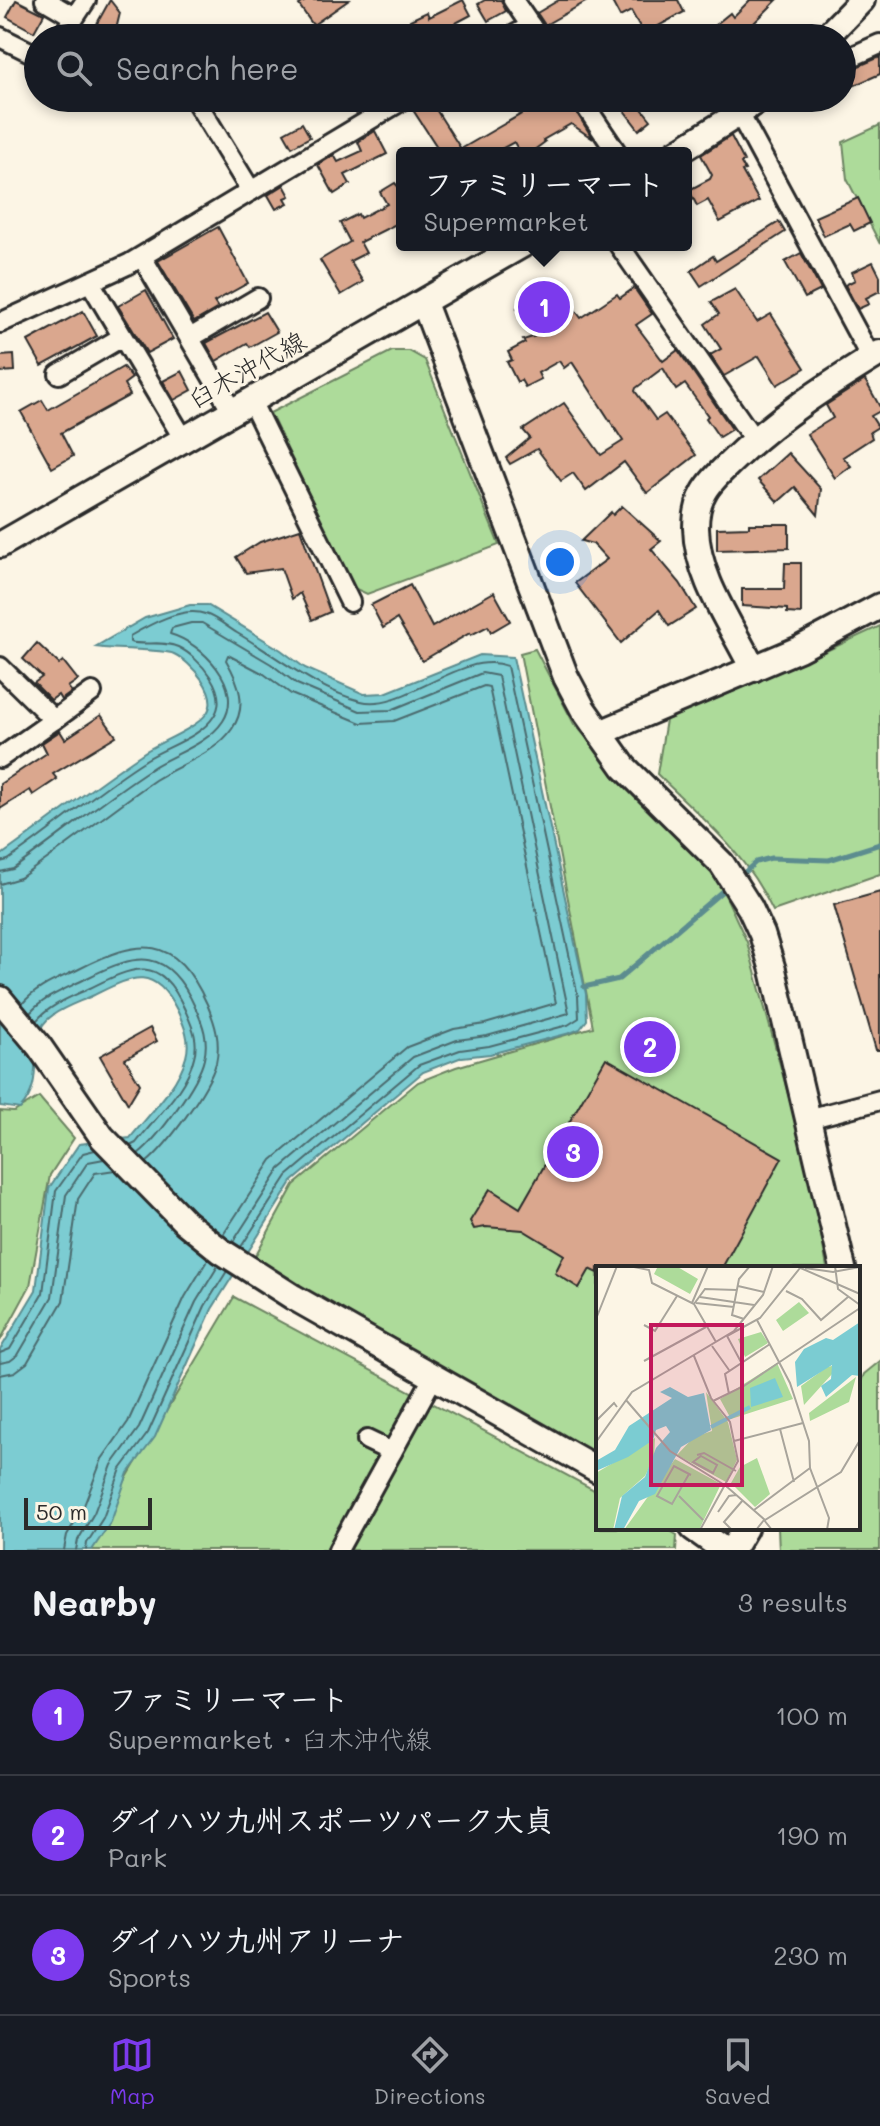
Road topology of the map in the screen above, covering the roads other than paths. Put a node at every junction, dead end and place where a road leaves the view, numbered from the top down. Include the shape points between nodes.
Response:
1 (45, 0) edge
2 (86, 0) edge
3 (513, 0) edge
4 (862, 0) edge
5 (74, 17) junction
6 (70, 24) edge
7 (530, 24) edge
8 (839, 24) edge
9 (3, 44) edge
10 (880, 44) edge
11 (24, 51) edge
12 (856, 55) edge
13 (203, 112) edge
14 (383, 112) edge
15 (589, 112) edge
16 (739, 112) edge
17 (751, 112) edge
18 (613, 147) edge
19 (685, 147) edge
20 (251, 191) junction
21 (512, 251) edge
22 (623, 251) edge
23 (142, 257) junction
24 (90, 282) junction
25 (258, 298) dead end
26 (424, 303) junction
27 (0, 323) edge
28 (122, 337) junction
29 (190, 338) junction
30 (876, 356) edge
31 (59, 374) dead end
32 (242, 406) junction
33 (183, 438) junction
34 (755, 441) junction
35 (0, 545) edge
36 (350, 602) dead end
37 (880, 606) edge
38 (0, 667) edge
39 (753, 669) junction
40 (92, 692) dead end
41 (54, 720) junction
42 (600, 733) junction
43 (0, 758) edge
44 (0, 999) edge
45 (880, 1100) edge
46 (808, 1119) junction
47 (843, 1266) edge
48 (434, 1376) junction
49 (367, 1440) dead end
50 (392, 1452) junction
51 (596, 1469) edge
52 (696, 1530) edge
53 (744, 1530) edge
54 (338, 1550) edge
55 (724, 1550) edge
56 (732, 1550) edge

1 - 5 street
2 - 5 street
3 - 7 street
4 - 8 street
5 - 6 street
9 - 11 street
10 - 12 street
13 - 20 street
14 - 20 street
15 - 18 street
16 - 19 street
17 - 30 street
20 - 23 street
21 - 26 street, 臼木沖代線
22 - 34 street
23 - 24 street
23 - 29 street
24 - 27 street
24 - 28 street
25 - 29 street
26 - 32 street, 臼木沖代線
26 - 42 street via 553,647
28 - 31 street
28 - 33 street
29 - 32 street
30 - 34 street
32 - 33 street, 臼木沖代線
32 - 36 street
33 - 35 street, 臼木沖代線
34 - 39 street via 704,492 696,530 708,580
37 - 39 street
38 - 41 street
39 - 42 street
40 - 41 street
41 - 43 street
42 - 46 street via 624,767 722,864 750,908 773,970
44 - 48 street via 102,1137 185,1222 293,1297
45 - 46 street
46 - 47 street
48 - 50 street
48 - 51 street
49 - 50 street
50 - 54 street
52 - 55 street
53 - 56 street

